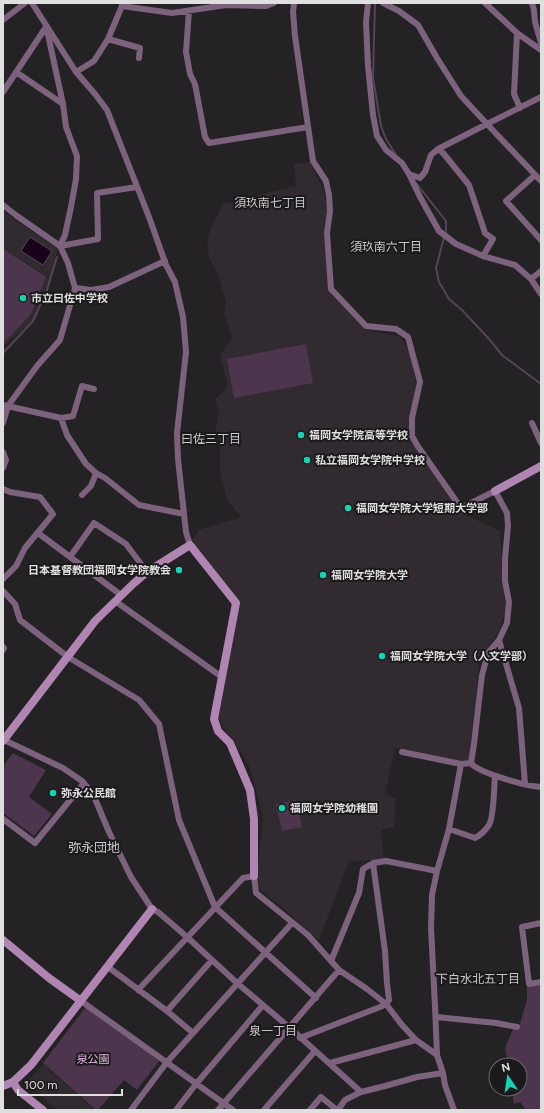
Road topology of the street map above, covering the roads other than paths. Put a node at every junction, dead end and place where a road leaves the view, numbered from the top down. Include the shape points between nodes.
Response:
1 (25, 3) edge
2 (32, 3) edge
3 (274, 3) edge
4 (294, 3) edge
5 (368, 3) edge
6 (383, 3) edge
7 (485, 3) edge
8 (532, 3) edge
9 (226, 4) edge
10 (122, 5) edge
11 (189, 11) junction
12 (3, 20) edge
13 (46, 27) junction
14 (516, 33) junction
15 (108, 39) junction
16 (541, 43) edge
17 (541, 50) edge
18 (139, 58) dead end
19 (16, 72) junction
20 (76, 72) junction
21 (3, 92) edge
22 (541, 97) edge
23 (63, 104) junction
24 (520, 108) junction
25 (487, 124) junction
26 (308, 127) junction
27 (438, 149) junction
28 (409, 174) junction
29 (535, 175) junction
30 (541, 181) edge
31 (137, 187) junction
32 (3, 205) edge
33 (541, 240) edge
34 (60, 246) junction
35 (483, 256) junction
36 (165, 261) junction
37 (541, 271) edge
38 (531, 279) junction
39 (75, 288) junction
40 (541, 294) edge
41 (94, 389) dead end
42 (3, 401) edge
43 (6, 405) edge
44 (61, 418) junction
45 (3, 423) edge
46 (532, 423) dead end
47 (541, 443) edge
48 (3, 452) edge
49 (541, 466) edge
50 (3, 468) edge
51 (96, 473) junction
52 (3, 488) edge
53 (495, 491) junction
54 (82, 494) dead end
55 (184, 514) junction
56 (38, 533) junction
57 (190, 545) junction
58 (70, 557) junction
59 (147, 572) junction
60 (3, 579) edge
61 (3, 591) edge
62 (118, 598) junction
63 (499, 640) junction
64 (68, 657) junction
65 (222, 677) junction
66 (4, 741) edge
67 (402, 752) dead end
68 (471, 763) junction
69 (461, 764) junction
70 (495, 776) junction
71 (84, 783) junction
72 (525, 784) junction
73 (541, 787) edge
74 (3, 819) edge
75 (449, 829) junction
76 (373, 864) junction
77 (437, 871) junction
78 (254, 876) junction
79 (215, 907) junction
80 (152, 909) junction
81 (541, 922) edge
82 (292, 923) junction
83 (187, 937) junction
84 (3, 940) edge
85 (265, 953) junction
86 (212, 960) junction
87 (330, 961) junction
88 (108, 967) junction
89 (339, 970) junction
90 (541, 982) edge
91 (237, 983) junction
92 (138, 990) junction
93 (316, 998) junction
94 (81, 1001) junction
95 (386, 1004) junction
96 (263, 1006) junction
97 (167, 1011) junction
98 (436, 1016) junction
99 (517, 1027) dead end
100 (290, 1028) junction
101 (193, 1033) junction
102 (300, 1038) junction
103 (416, 1040) junction
104 (315, 1051) junction
105 (436, 1054) junction
106 (167, 1062) junction
107 (330, 1063) junction
108 (443, 1073) junction
109 (13, 1082) junction
110 (196, 1084) junction
111 (3, 1086) edge
112 (361, 1092) junction
113 (223, 1104) junction
114 (43, 1110) edge
115 (131, 1110) edge
116 (176, 1110) edge
117 (218, 1110) edge
118 (233, 1110) edge
119 (264, 1110) edge
120 (310, 1110) edge
121 (337, 1110) edge
122 (454, 1110) edge

1 - 12 street
2 - 13 street
3 - 9 street via 266,6
4 - 26 street via 295,36
5 - 28 street via 368,66 376,136
6 - 25 street via 418,25 461,96
7 - 14 street
8 - 16 street
9 - 11 street
10 - 11 street via 172,13
10 - 15 street
11 - 26 street via 186,52 205,137 209,143
13 - 19 street
13 - 20 street
13 - 23 street
14 - 17 street
14 - 24 street via 514,94
15 - 18 street via 140,48
15 - 20 street via 94,61
19 - 21 street
19 - 23 street
20 - 31 street via 107,110
22 - 24 street
23 - 34 street via 66,127 77,156 72,207
24 - 25 street
25 - 27 street
25 - 29 street
26 - 53 street via 313,161 326,181 329,195 327,233 331,289 366,326 396,329 408,337 420,382 412,418 412,436 461,508
27 - 28 street via 431,155 420,178
27 - 35 street via 469,185 485,233 493,239
28 - 35 street via 439,231 456,244
29 - 30 street
29 - 33 street via 506,201
31 - 34 street via 97,193 98,239
31 - 36 street
32 - 34 street
34 - 39 street
35 - 38 street via 515,265
36 - 39 street via 109,287 91,290
36 - 55 street via 175,282 183,317 186,352 177,433
37 - 38 street
38 - 40 street
39 - 43 street via 60,340
41 - 44 street via 82,386 73,416
42 - 43 street
43 - 44 street
43 - 45 street
44 - 51 street via 67,435 86,464
46 - 47 street
48 - 50 street via 6,460
49 - 53 street
51 - 54 street via 91,486
51 - 55 street via 139,505
52 - 56 street via 10,492 40,497 53,514
53 - 63 street via 507,513 508,526 505,581 509,602 508,616
55 - 57 street
56 - 58 street
56 - 60 street via 25,548 16,566
57 - 59 street
57 - 65 street via 236,603
58 - 59 street via 94,523 126,544
58 - 62 street
59 - 62 street
61 - 64 street via 15,604 20,620
62 - 64 street via 95,621
62 - 65 street
63 - 68 street via 488,653 482,675
63 - 72 street via 519,708
64 - 66 street
64 - 79 street via 139,700 159,724 179,820
65 - 78 street via 214,719 218,731 230,743 250,790 254,819
66 - 71 street via 63,768
67 - 69 street
68 - 69 street
68 - 70 street via 474,767
69 - 75 street
70 - 72 street
70 - 75 street via 490,824 475,838
71 - 74 street via 35,843
71 - 80 street via 93,794 131,877
72 - 73 street
75 - 77 street
76 - 77 street via 386,861
76 - 87 street via 363,869 359,893
76 - 95 street via 385,951 389,1000
77 - 98 street via 432,895 431,928
78 - 79 street via 243,878
78 - 82 street via 256,893
79 - 83 street
79 - 85 street
80 - 83 street
80 - 88 street
81 - 90 street via 522,927 529,984
82 - 85 street
82 - 87 street via 308,935
83 - 86 street
83 - 92 street
84 - 94 street
85 - 91 street
85 - 93 street
86 - 91 street
86 - 97 street
87 - 89 street
88 - 92 street
88 - 94 street
89 - 93 street
89 - 95 street
91 - 96 street
91 - 101 street
92 - 97 street
93 - 100 street
94 - 106 street
94 - 109 street via 31,1065
95 - 102 street
95 - 103 street
96 - 100 street
96 - 110 street
97 - 101 street
98 - 99 street
98 - 105 street
100 - 102 street
100 - 113 street
101 - 106 street
102 - 104 street
103 - 105 street
103 - 107 street
104 - 107 street
104 - 119 street
105 - 108 street
106 - 110 street
106 - 115 street
107 - 112 street
108 - 112 street
108 - 122 street
109 - 111 street
109 - 114 street via 18,1090
110 - 113 street
110 - 116 street
112 - 121 street via 345,1100
113 - 117 street
113 - 118 street
120 - 121 street via 321,1097

